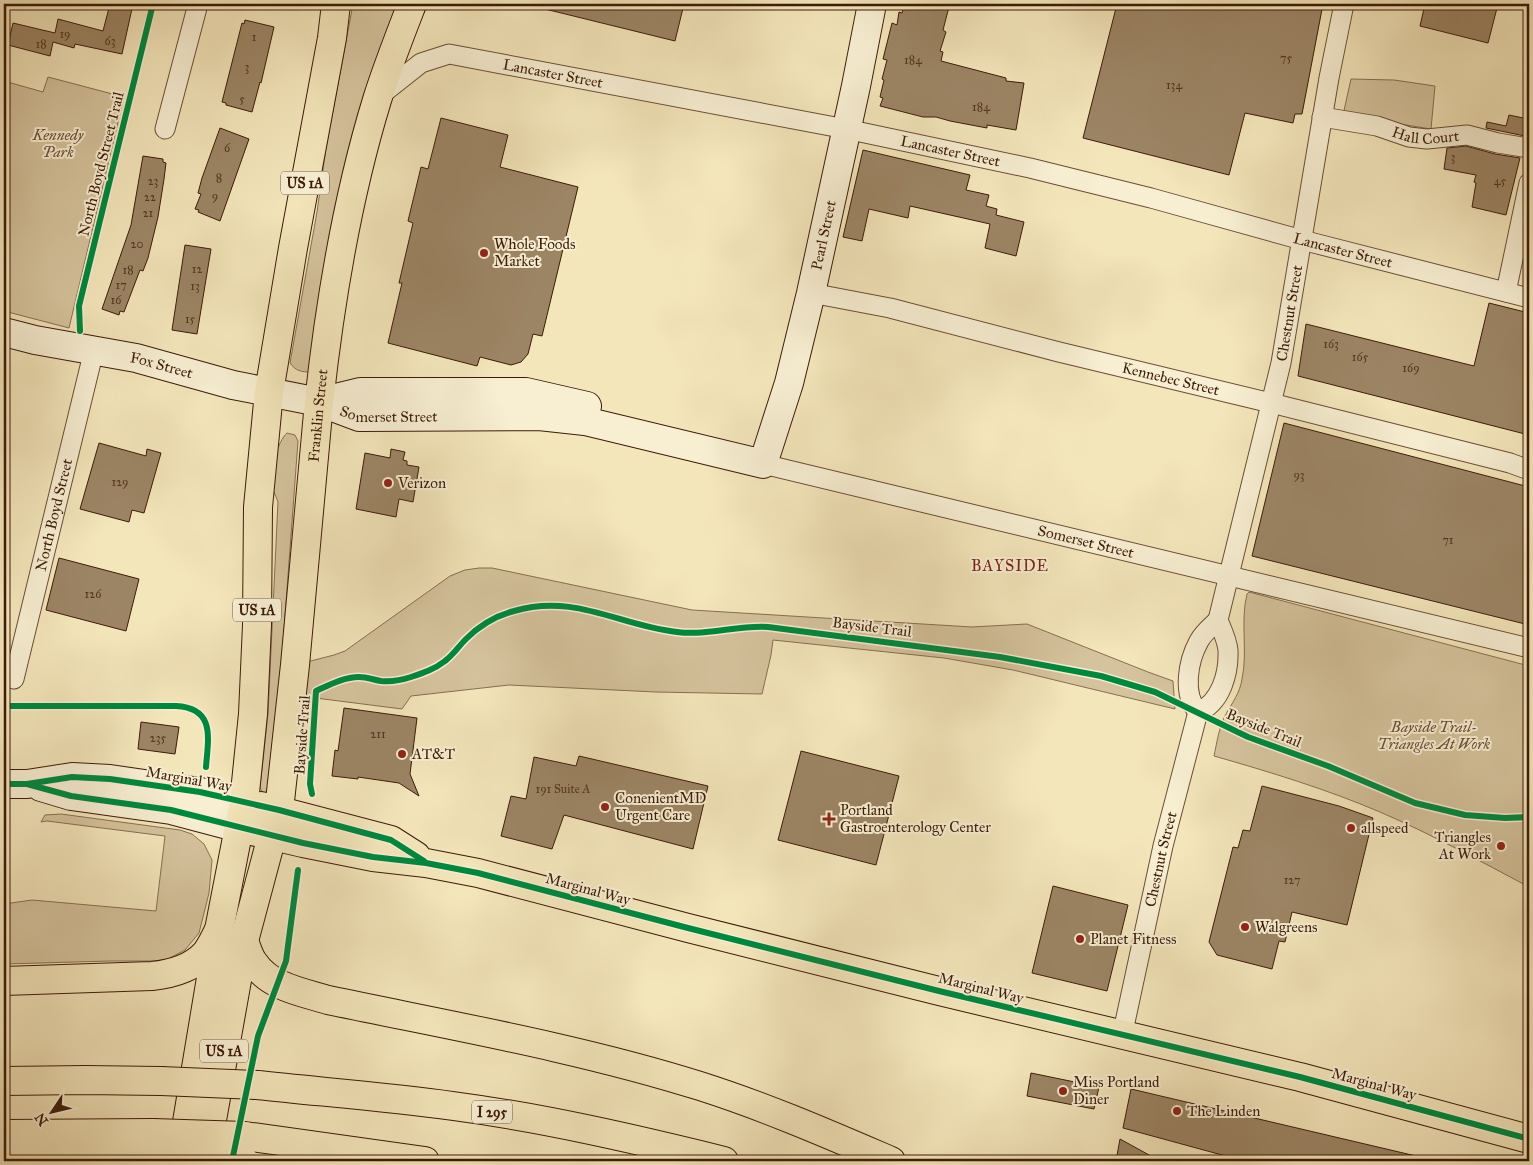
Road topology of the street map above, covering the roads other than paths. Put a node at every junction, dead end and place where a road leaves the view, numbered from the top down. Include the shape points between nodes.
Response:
1 (198, 4) edge
2 (336, 4) edge
3 (412, 4) edge
4 (872, 4) edge
5 (1344, 4) edge
6 (377, 98) junction
7 (1322, 117) junction
8 (165, 129) dead end
9 (846, 129) junction
10 (1529, 148) edge
11 (1529, 183) edge
12 (1302, 240) junction
13 (1506, 292) junction
14 (811, 293) junction
15 (1529, 298) edge
16 (4, 332) edge
17 (94, 350) junction
18 (269, 392) junction
19 (319, 402) junction
20 (1271, 403) junction
21 (763, 464) junction
22 (1529, 470) edge
23 (1229, 575) junction
24 (1218, 620) junction
25 (1529, 648) edge
26 (14, 678) dead end
27 (1198, 712) junction
28 (16, 784) edge
29 (242, 815) junction
30 (276, 823) junction
31 (219, 930) junction
32 (244, 942) junction
33 (4, 981) edge
34 (1122, 1036) junction
35 (4, 1082) edge
36 (4, 1134) edge
37 (1529, 1139) edge
38 (150, 1146) junction
39 (8, 1161) edge
40 (181, 1161) edge
41 (205, 1161) edge
42 (425, 1161) edge
43 (724, 1161) edge
44 (891, 1161) edge

1 - 8 street
2 - 18 main road, US 1A
3 - 6 main road, Franklin Street / US 1A
4 - 9 street, Pearl Street
5 - 7 street, Chestnut Street
6 - 9 street, Lancaster Street via 421,63 449,54
6 - 19 main road, Franklin Street / US 1A via 343,241
7 - 10 street, Hall Court via 1377,126 1410,137 1427,139 1466,135
7 - 12 street, Chestnut Street
9 - 12 street, Lancaster Street via 1151,198
9 - 14 street, Pearl Street
11 - 13 street
12 - 13 street, Lancaster Street
12 - 20 street, Chestnut Street
13 - 15 street, Lancaster Street
14 - 20 street, Kennebec Street via 890,308
14 - 21 street, Pearl Street via 789,383
16 - 17 street, Fox Street
17 - 18 street, Fox Street
17 - 26 street, North Boyd Street
18 - 19 street, Fox Street
18 - 29 main road, US 1A via 258,507 253,714
19 - 21 street, Somerset Street via 360,392 526,392 582,404 644,434
19 - 30 main road, Franklin Street / US 1A via 295,664
20 - 22 street, Kennebec Street
20 - 23 street, Chestnut Street
21 - 23 street, Somerset Street
23 - 24 street, Chestnut Street
23 - 25 street, Somerset Street
24 - 27 street, Chestnut Street via 1199,640 1191,664 1189,696
24 - 27 street via 1228,650 1225,678 1215,700
27 - 34 street, Chestnut Street via 1163,846
28 - 29 street, Marginal Way via 72,777 110,779 200,792
29 - 30 main road, Marginal Way
29 - 31 main road, US 1A
30 - 32 main road, US 1A
30 - 34 main road, Marginal Way via 392,840 426,862
31 - 33 main road, US 1A via 206,953 189,966 170,974
31 - 40 main road
32 - 41 main road, US 1A
32 - 44 main road via 254,963 264,974 290,988 328,1000 584,1054 700,1086 769,1109
34 - 37 main road, Marginal Way via 1300,1077
35 - 43 main road, I 295, bridge via 85,1080 257,1085 454,1106 552,1123
36 - 38 main road
38 - 39 main road
38 - 42 main road, bridge via 243,1147

